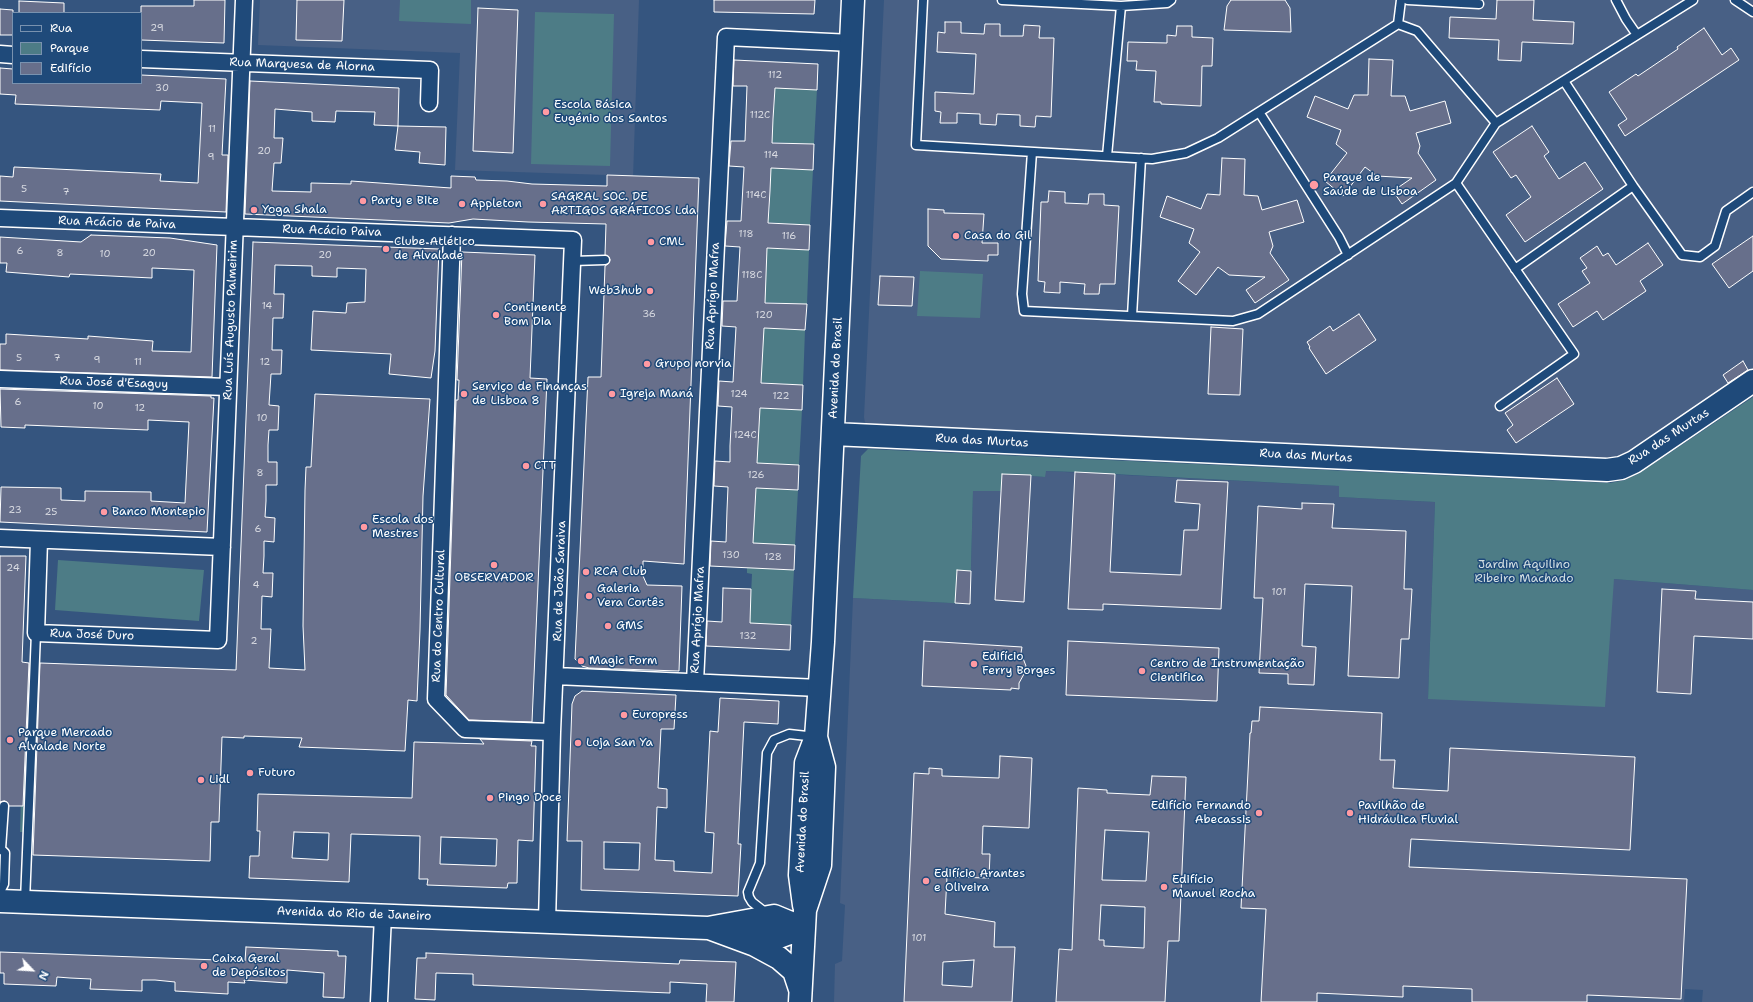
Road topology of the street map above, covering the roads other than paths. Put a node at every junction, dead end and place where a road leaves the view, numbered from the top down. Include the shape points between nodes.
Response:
1 (244, 0) edge
2 (853, 0) edge
3 (923, 0) edge
4 (1002, 0) edge
5 (1009, 0) edge
6 (1171, 0) edge
7 (1401, 0) edge
8 (1408, 0) edge
9 (1616, 0) edge
10 (1693, 0) edge
11 (1735, 0) edge
12 (1479, 4) dead end
13 (1121, 6) junction
14 (1753, 12) edge
15 (1398, 24) junction
16 (1637, 35) junction
17 (852, 43) junction
18 (0, 54) edge
19 (12, 55) edge
20 (142, 59) edge
21 (241, 63) junction
22 (1564, 81) junction
23 (429, 103) dead end
24 (1260, 112) junction
25 (1496, 123) junction
26 (1032, 152) junction
27 (1107, 156) junction
28 (1141, 158) junction
29 (1456, 183) junction
30 (1633, 186) junction
31 (1753, 192) edge
32 (0, 218) edge
33 (235, 227) junction
34 (452, 235) junction
35 (573, 240) joint
36 (1348, 255) junction
37 (605, 260) dead end
38 (572, 261) junction
39 (1515, 269) junction
40 (1132, 316) junction
41 (0, 379) edge
42 (1753, 381) edge
43 (228, 387) junction
44 (1500, 406) dead end
45 (833, 434) junction
46 (0, 538) edge
47 (40, 540) junction
48 (222, 547) junction
49 (36, 633) junction
50 (218, 640) joint
51 (556, 676) junction
52 (695, 682) junction
53 (819, 688) junction
54 (552, 732) junction
55 (816, 737) junction
56 (4, 806) dead end
57 (1, 849) edge
58 (0, 892) edge
59 (0, 901) edge
60 (25, 902) junction
61 (383, 915) junction
62 (774, 916) junction
63 (804, 919) junction
64 (546, 922) junction
65 (708, 928) junction
66 (731, 935) junction
67 (800, 998) edge
68 (379, 1002) edge

1 - 21 street, Rua Luís Augusto Palmeirim
2 - 17 street, Avenida do Brasil
3 - 26 lane via 916,145
4 - 5 lane
5 - 13 lane
6 - 13 lane via 1167,3
7 - 15 lane
8 - 12 lane
9 - 16 lane
10 - 16 lane
11 - 14 lane
13 - 27 lane
15 - 24 lane
15 - 25 lane via 1417,31
16 - 22 lane
17 - 45 street, Avenida do Brasil
17 - 52 street, Rua Aprígio Mafra via 726,37
18 - 19 street
20 - 21 street, Rua Marquesa de Alorna
21 - 23 street, Rua Marquesa de Alorna via 430,70
21 - 33 street, Rua Luís Augusto Palmeirim
22 - 25 lane
22 - 30 lane
24 - 28 lane via 1218,138 1186,153 1152,159
24 - 36 lane
25 - 29 lane
26 - 27 lane
26 - 40 lane via 1022,294 1024,311
27 - 28 lane
28 - 40 lane
29 - 36 lane
29 - 39 lane
30 - 31 lane via 1682,255 1700,257 1715,246 1726,211
30 - 39 lane
32 - 33 street, Rua Acácio de Paiva
33 - 34 street, Rua Acácio Paiva
33 - 43 street, Rua Luís Augusto Palmeirim
34 - 35 street, Rua Acácio Paiva
34 - 54 street, Rua do Centro Cultural via 436,699 465,729
35 - 38 street, Rua de João Saraiva
36 - 40 lane via 1258,314 1233,320
37 - 38 lane
38 - 51 street, Rua de João Saraiva
39 - 44 lane via 1574,354
41 - 43 street, Rua José d'Esaguy
42 - 45 street, Rua das Murtas via 1634,462 1621,468 1607,470
43 - 48 street, Rua Luís Augusto Palmeirim
45 - 53 street, Avenida do Brasil
46 - 47 street
47 - 48 street
47 - 49 street, Rua José Duro
48 - 50 street, Rua Luís Augusto Palmeirim
49 - 50 street, Rua José Duro
49 - 60 lane
51 - 52 street, Rua Aprígio Mafra
51 - 54 street, Rua de João Saraiva
52 - 53 street, Rua Aprígio Mafra
53 - 55 street, Avenida do Brasil
54 - 64 street, Rua de João Saraiva
55 - 62 lane via 789,734 774,740 767,753 760,864 748,892 756,906
55 - 63 street, Avenida do Brasil via 824,767 820,865
56 - 57 lane
57 - 58 lane via 5,854 4,884
59 - 60 street, Avenida do Rio de Janeiro
60 - 61 street, Avenida do Rio de Janeiro
61 - 64 street, Avenida do Rio de Janeiro
61 - 68 street
62 - 63 street
62 - 65 street, Avenida do Rio de Janeiro
63 - 66 street, Avenida do Rio de Janeiro via 779,937
63 - 67 street, Avenida do Brasil
64 - 65 street, Avenida do Rio de Janeiro
65 - 66 street, Avenida do Rio de Janeiro
66 - 67 street, Avenida do Rio de Janeiro via 787,964 797,978

